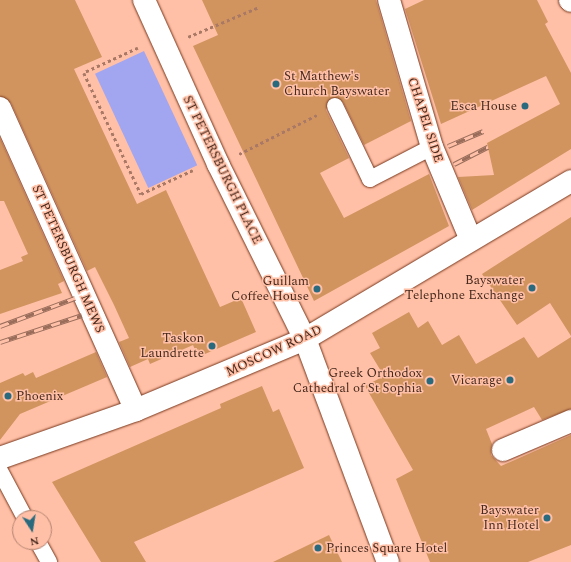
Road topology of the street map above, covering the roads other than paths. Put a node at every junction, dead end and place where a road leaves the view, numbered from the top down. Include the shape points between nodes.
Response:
1 (144, 0) edge
2 (389, 0) edge
3 (335, 106) road end
4 (0, 108) edge
5 (432, 147) junction
6 (571, 181) edge
7 (470, 238) junction
8 (305, 339) junction
9 (136, 410) junction
10 (571, 421) edge
11 (503, 450) dead end
12 (0, 458) edge
13 (0, 472) edge
14 (21, 510) edge
15 (42, 550) edge
16 (49, 562) edge
17 (388, 562) edge

1 - 8 street, ST PETERSBURGH PLACE via 216,162
2 - 5 street, CHAPEL SIDE
3 - 5 lane via 370,179
4 - 9 street, ST PETERSBURGH MEWS
5 - 7 street, CHAPEL SIDE
6 - 7 street, MOSCOW ROAD
7 - 8 street, MOSCOW ROAD
8 - 9 street, MOSCOW ROAD
8 - 17 street, ST PETERSBURGH PLACE via 361,497
9 - 12 street, MOSCOW ROAD
10 - 11 street
13 - 14 lane
15 - 16 lane

